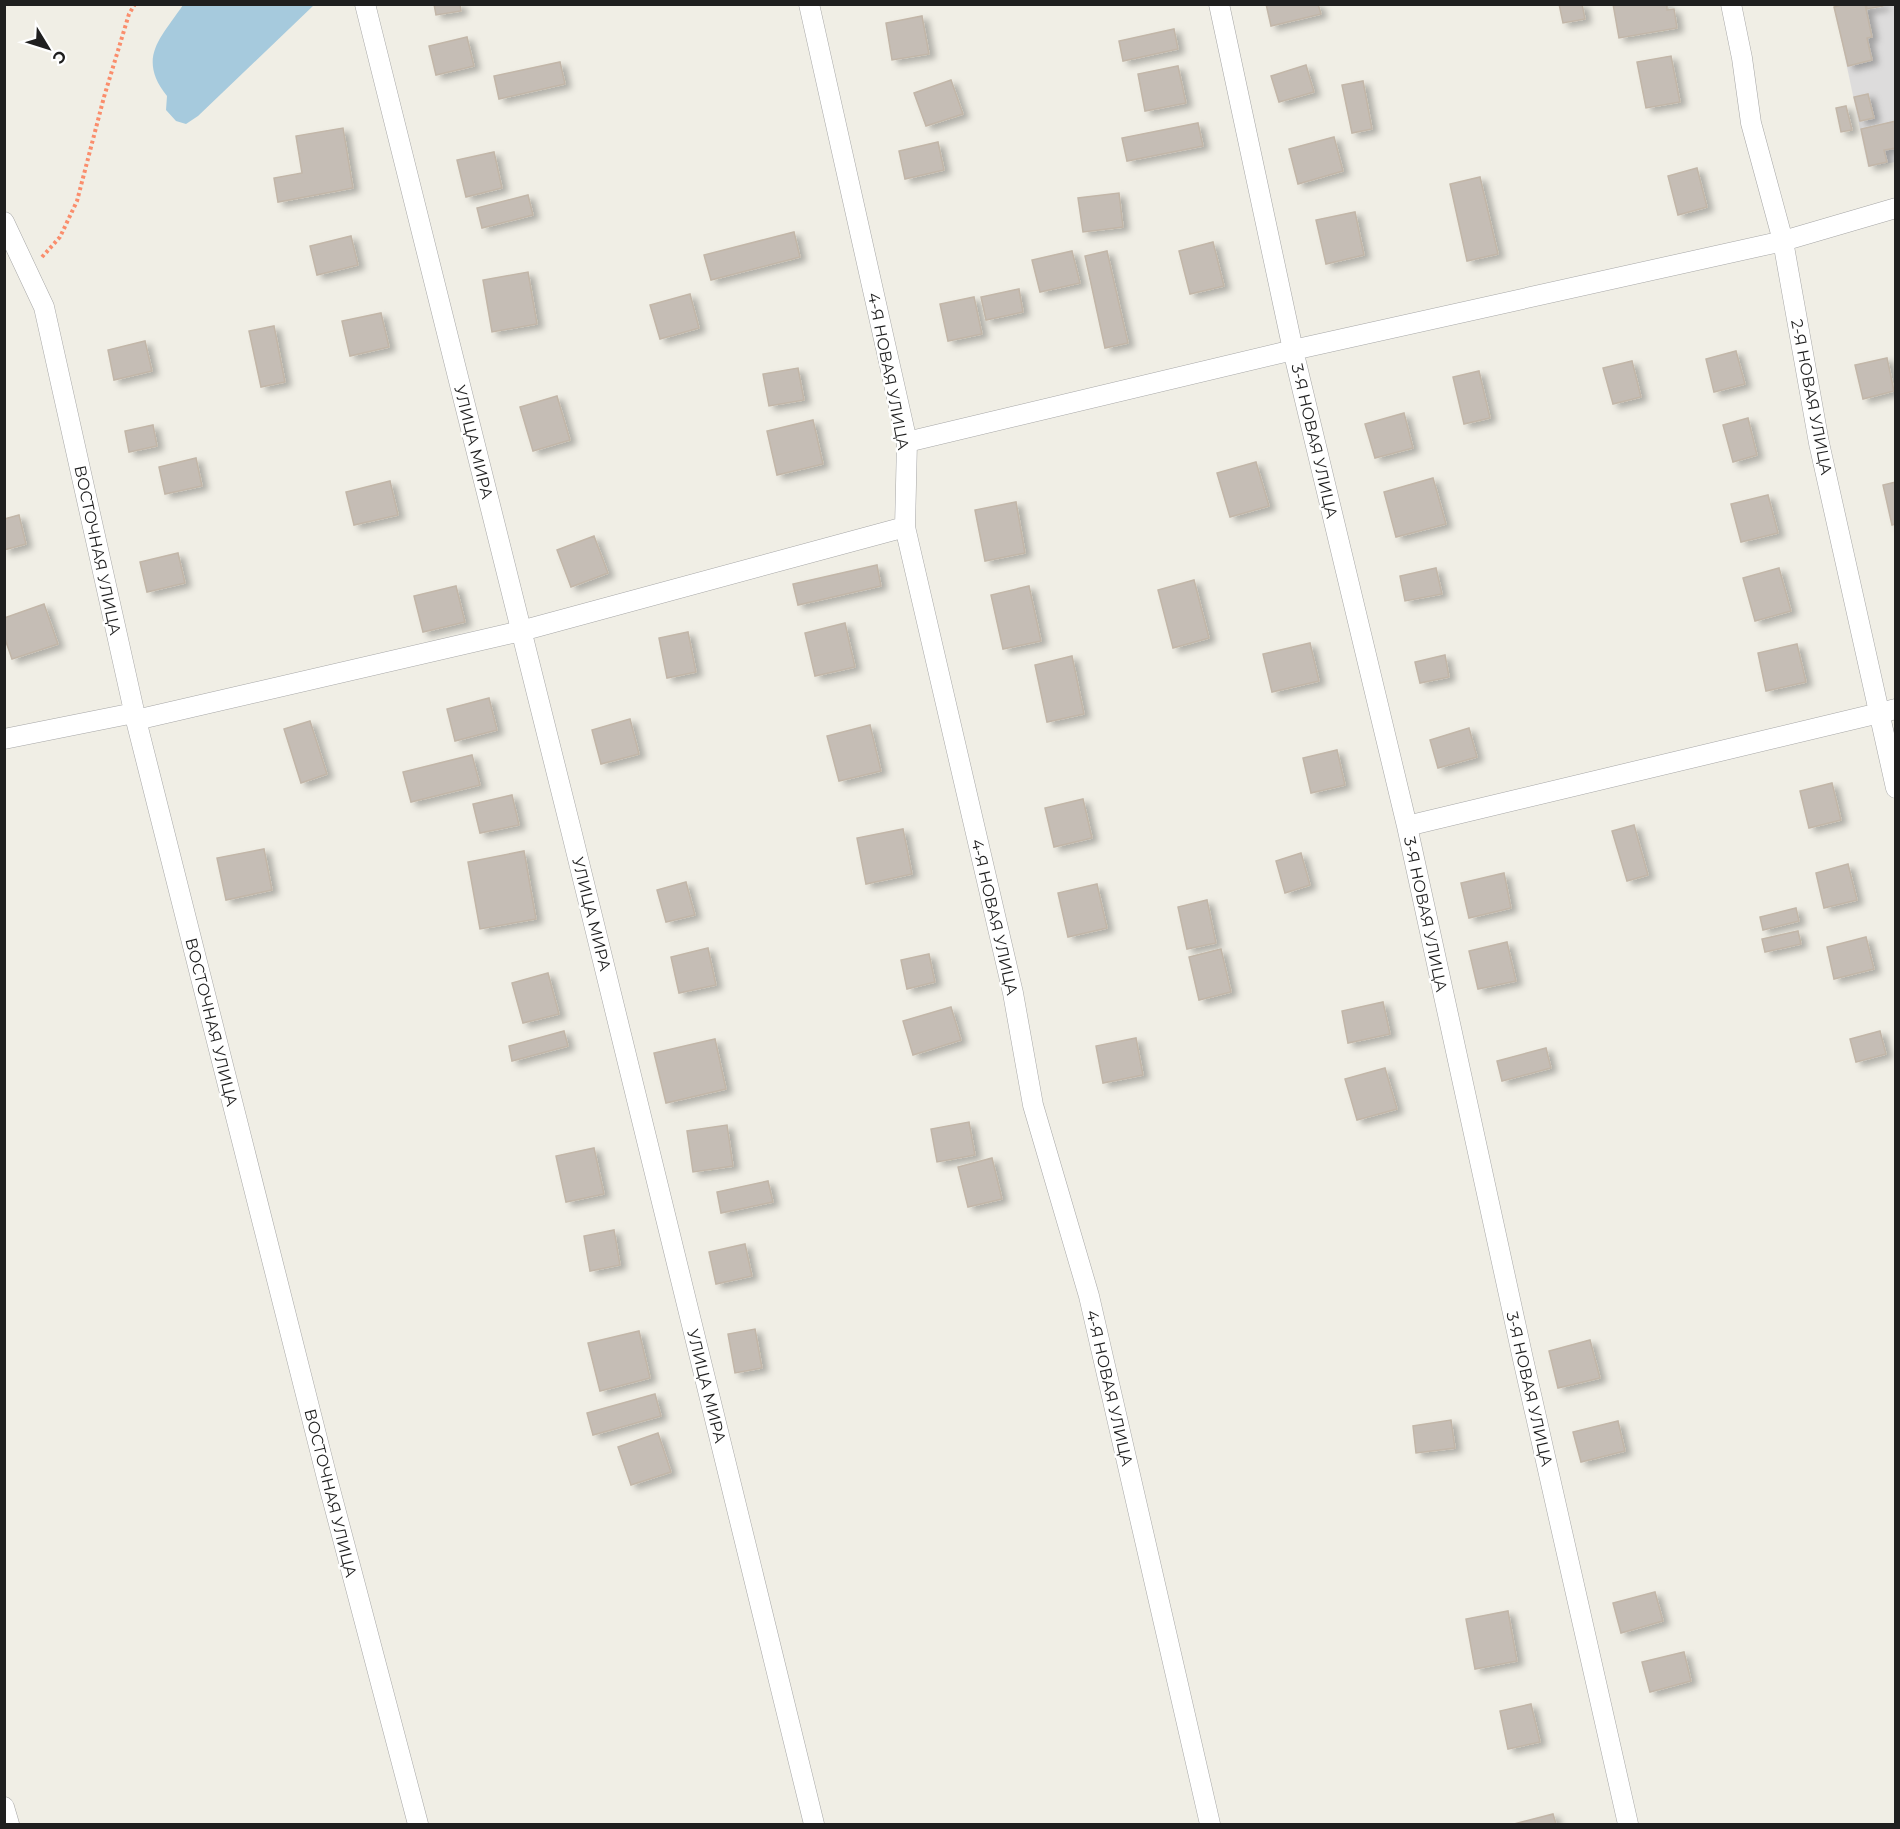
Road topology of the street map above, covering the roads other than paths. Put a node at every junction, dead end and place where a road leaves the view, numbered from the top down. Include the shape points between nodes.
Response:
1 (365, 4) edge
2 (809, 4) edge
3 (1219, 4) edge
4 (1731, 4) edge
5 (1896, 208) edge
6 (4, 222) edge
7 (1783, 241) junction
8 (1293, 350) junction
9 (907, 442) junction
10 (905, 527) junction
11 (521, 631) junction
12 (1888, 711) edge
13 (135, 717) junction
14 (4, 739) edge
15 (1896, 788) edge
16 (1407, 826) junction
17 (4, 1807) edge
18 (9, 1824) edge
19 (418, 1824) edge
20 (814, 1824) edge
21 (1210, 1824) edge
22 (1628, 1824) edge

1 - 11 street, УЛИЦА МИРА
2 - 9 street, 4-Я НОВАЯ УЛИЦА
3 - 8 street, 3-Я НОВАЯ УЛИЦА
4 - 7 street, 2-Я НОВАЯ УЛИЦА via 1751,123
5 - 7 street
6 - 13 street, ВОСТОЧНАЯ УЛИЦА via 44,307
7 - 8 street
7 - 12 street, 2-Я НОВАЯ УЛИЦА via 1819,443
8 - 9 street
8 - 16 street, 3-Я НОВАЯ УЛИЦА
9 - 10 street, 4-Я НОВАЯ УЛИЦА
10 - 11 street
10 - 21 street, 4-Я НОВАЯ УЛИЦА via 1013,993 1032,1105 1089,1296
11 - 13 street
11 - 20 street, УЛИЦА МИРА
12 - 15 street, 2-Я НОВАЯ УЛИЦА
12 - 16 street
13 - 14 street
13 - 19 street, ВОСТОЧНАЯ УЛИЦА
16 - 22 street, 3-Я НОВАЯ УЛИЦА
17 - 18 street

